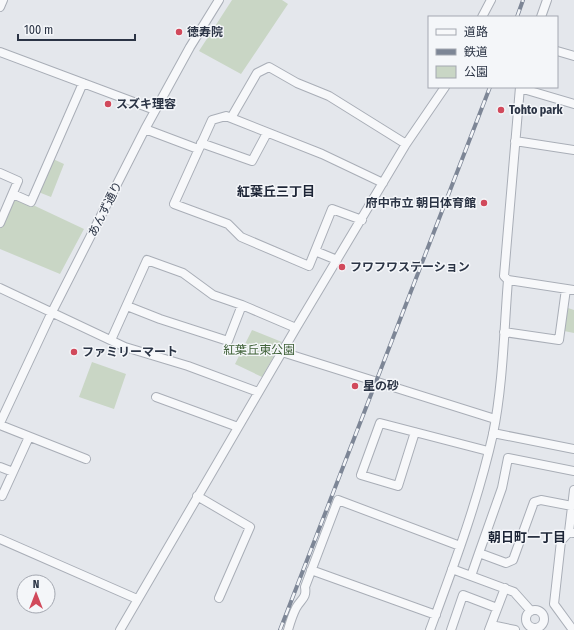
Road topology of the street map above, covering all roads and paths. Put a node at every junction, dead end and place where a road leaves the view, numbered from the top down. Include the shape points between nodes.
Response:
1 (3, 0) edge
2 (219, 0) edge
3 (491, 0) edge
4 (546, 0) edge
5 (0, 7) edge
6 (483, 16) edge
7 (541, 16) edge
8 (558, 51) edge
9 (0, 52) edge
10 (574, 56) edge
11 (83, 83) junction
12 (444, 88) edge
13 (520, 88) edge
14 (523, 88) edge
15 (574, 104) edge
16 (155, 110) junction
17 (231, 118) junction
18 (145, 129) junction
19 (267, 133) junction
20 (515, 141) junction
21 (406, 144) junction
22 (200, 146) junction
23 (574, 150) edge
24 (0, 173) edge
25 (383, 183) junction
26 (13, 194) junction
27 (362, 220) junction
28 (0, 223) edge
29 (315, 251) junction
30 (337, 260) junction
31 (508, 280) junction
32 (0, 288) edge
33 (570, 289) edge
34 (242, 305) junction
35 (126, 306) junction
36 (51, 314) junction
37 (296, 328) junction
38 (504, 332) junction
39 (111, 340) junction
40 (282, 352) junction
41 (258, 392) junction
42 (156, 397) dead end
43 (495, 419) junction
44 (0, 424) edge
45 (238, 427) junction
46 (415, 432) junction
47 (493, 433) junction
48 (29, 437) junction
49 (574, 449) edge
50 (488, 451) junction
51 (86, 459) dead end
52 (0, 467) edge
53 (574, 471) edge
54 (13, 472) junction
55 (574, 490) edge
56 (0, 495) edge
57 (197, 496) junction
58 (572, 506) junction
59 (572, 533) edge
60 (0, 539) edge
61 (460, 546) junction
62 (479, 554) junction
63 (452, 569) junction
64 (312, 570) junction
65 (470, 576) junction
66 (505, 588) junction
67 (219, 598) dead end
68 (137, 599) junction
69 (497, 608) junction
70 (531, 611) junction
71 (436, 615) junction
72 (490, 628) edge
73 (542, 628) edge
74 (120, 630) edge
75 (288, 630) edge
76 (430, 630) edge
77 (451, 630) edge
78 (515, 630) edge
79 (573, 630) edge

1 - 5 street
2 - 16 street, あんず通り
3 - 6 street
4 - 7 street
8 - 10 street
9 - 11 street
11 - 16 street
11 - 26 street via 31,202
12 - 21 street
13 - 20 street
14 - 15 street
16 - 18 street, あんず通り
17 - 19 street
17 - 21 street via 257,73 270,67 298,83 329,96
17 - 22 street via 226,116 212,120
18 - 22 street
18 - 36 street, あんず通り
19 - 22 street via 252,161
19 - 25 street via 322,154
20 - 23 street
20 - 31 street via 504,276
21 - 25 street
22 - 29 street via 174,204 228,224 241,237 309,266
24 - 26 street via 18,181
25 - 27 street
26 - 28 street
27 - 29 street via 332,209
27 - 30 street
29 - 30 street
30 - 37 street
31 - 33 street
31 - 38 street
32 - 36 street
33 - 38 street via 560,340
34 - 35 street via 228,341
34 - 35 street via 213,295 183,273 147,260
34 - 37 street
35 - 39 street
36 - 39 street
36 - 44 street, あんず通り
37 - 40 street
38 - 43 street
39 - 41 street
40 - 41 street
40 - 43 street
41 - 45 street
42 - 45 street
43 - 47 street
44 - 48 street
45 - 57 street
46 - 46 street via 380,422 361,474 398,486
46 - 50 street
47 - 49 street
47 - 50 street
48 - 51 street
48 - 54 street
50 - 61 street via 479,491
52 - 54 street
53 - 62 street via 508,458 502,488
54 - 56 street via 2,496
55 - 58 street
57 - 67 street via 250,527
57 - 68 street
58 - 59 street
58 - 62 street via 541,500 534,502 513,560 510,562
59 - 79 street via 561,541 554,604
60 - 68 street
61 - 63 street
61 - 64 street via 338,500
62 - 65 street
63 - 65 street
63 - 71 street
64 - 71 street
64 - 75 street via 305,587 306,594 297,607
65 - 66 street
66 - 69 street
66 - 70 street via 521,598
68 - 74 street
69 - 72 street
69 - 77 street via 463,595
70 - 73 street via 542,614
70 - 73 street via 526,615 527,624 533,628
71 - 76 street
72 - 78 street

